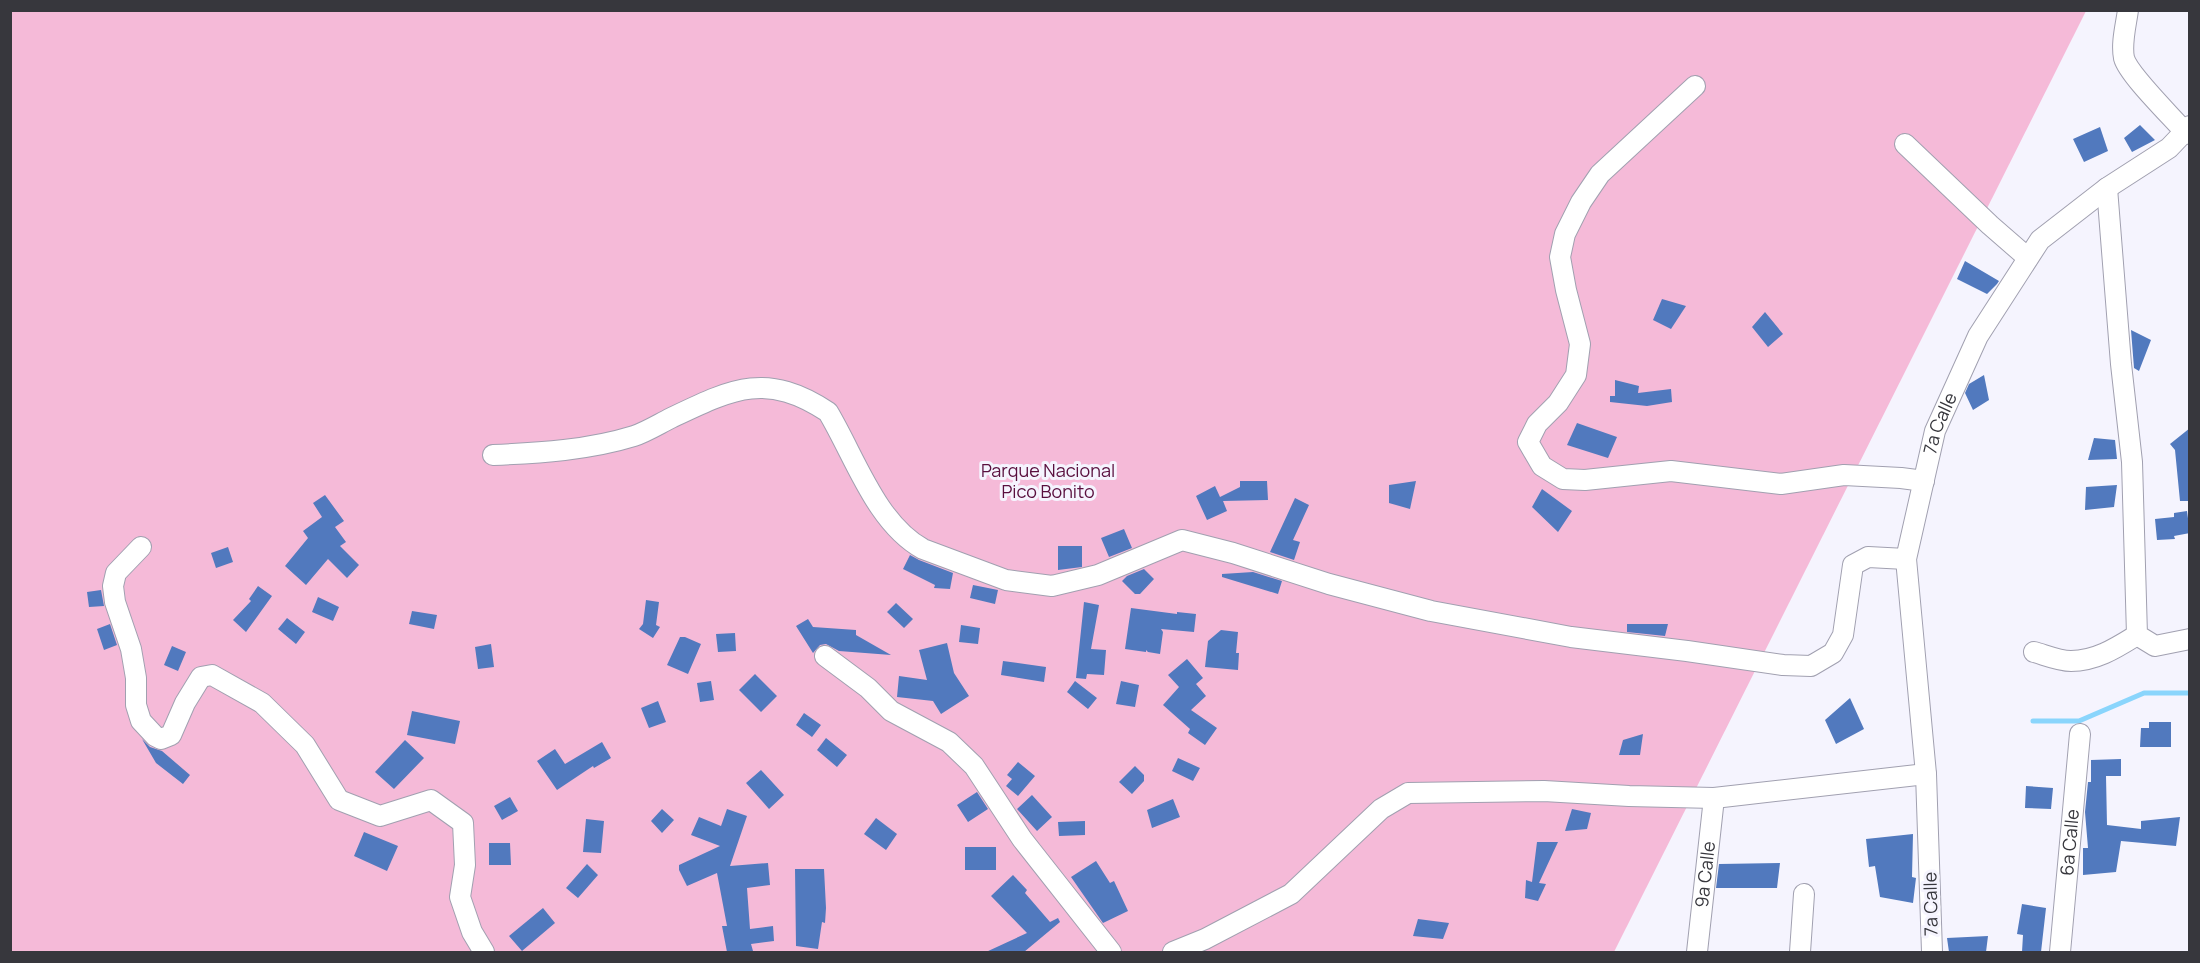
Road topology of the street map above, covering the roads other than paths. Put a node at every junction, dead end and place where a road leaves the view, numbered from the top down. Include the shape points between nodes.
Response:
1 (2128, 10) edge
2 (1695, 86) dead end
3 (2188, 131) edge
4 (1905, 144) dead end
5 (2107, 188) junction
6 (2028, 258) junction
7 (493, 455) dead end
8 (1924, 481) junction
9 (141, 547) dead end
10 (1906, 560) junction
11 (2137, 635) junction
12 (2190, 639) edge
13 (2034, 652) dead end
14 (825, 656) dead end
15 (2080, 734) dead end
16 (1926, 774) junction
17 (1714, 798) junction
18 (1804, 894) dead end
19 (484, 952) edge
20 (1111, 952) edge
21 (1173, 952) edge
22 (1697, 952) edge
23 (1800, 952) edge
24 (1932, 952) edge
25 (2060, 952) edge

1 - 3 street, 7a Calle via 2124,60
2 - 8 street via 1600,174 1565,234 1560,257 1580,344 1576,375 1558,403 1537,424 1528,442 1542,466 1563,479 1671,471 1781,484 1844,475
3 - 5 street, 7a Calle
4 - 6 street
5 - 6 street, 7a Calle via 2040,240
5 - 11 street via 2132,462
6 - 8 street, 7a Calle via 1978,336 1935,431
7 - 10 street via 536,453 635,435 724,395 751,387 777,388 828,412 881,509 901,534 922,549 1006,580 1052,586 1098,574 1182,540 1431,610 1571,637 1783,665 1811,666 1833,653 1843,635 1853,566 1868,557
8 - 10 street, 7a Calle
9 - 19 street via 116,573 113,586 131,649 141,721 161,740 171,735 201,677 212,675 262,702 305,745 339,800 380,816 431,800 463,823 465,865 460,897
10 - 16 street, 7a Calle
11 - 12 street via 2155,646
11 - 13 street via 2093,658 2069,661
14 - 20 street via 891,711 949,742 974,766 1022,839
15 - 25 street, 6a Calle
16 - 17 street
16 - 24 street, 7a Calle
17 - 21 street via 1544,791 1408,793 1382,809 1291,894
17 - 22 street, 9a Calle
18 - 23 street

